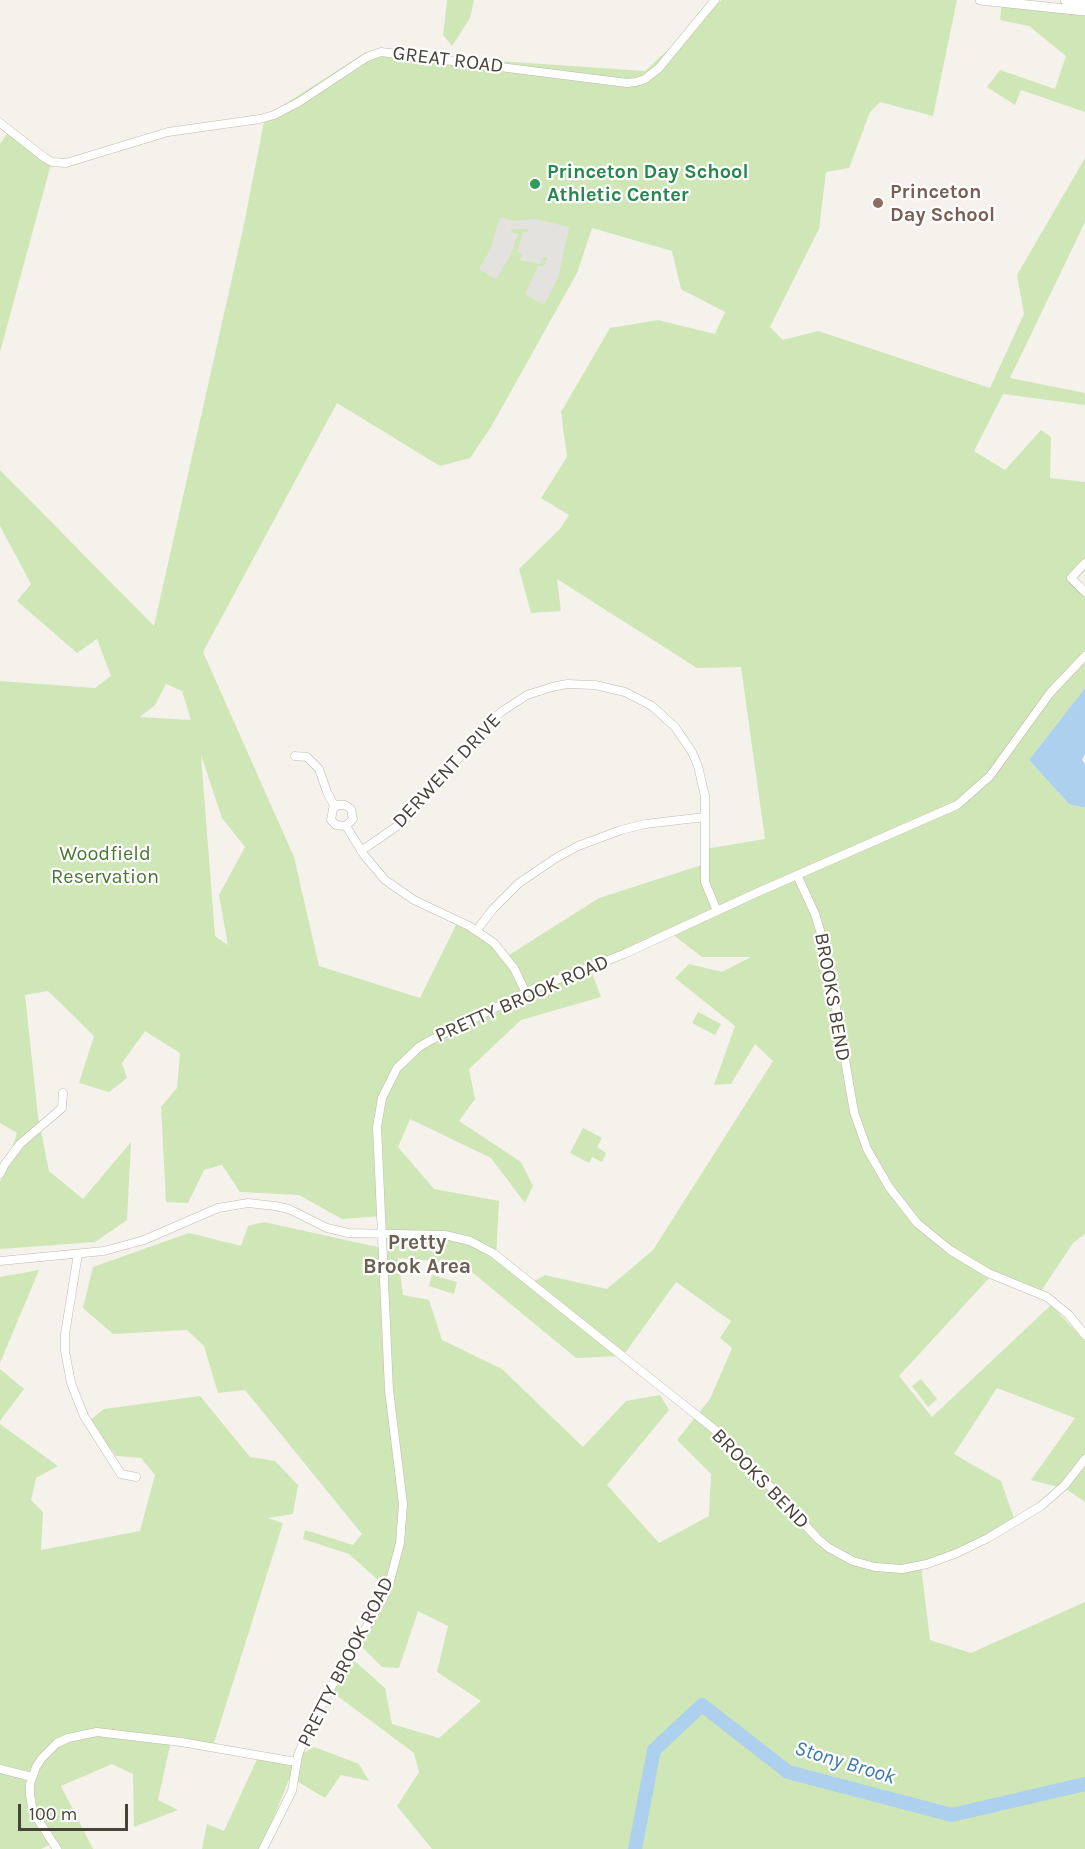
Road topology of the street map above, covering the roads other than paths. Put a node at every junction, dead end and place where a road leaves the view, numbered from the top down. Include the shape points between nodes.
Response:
1 (715, 0) edge
2 (980, 0) edge
3 (1065, 0) edge
4 (1085, 2) edge
5 (1085, 11) edge
6 (0, 123) edge
7 (1085, 563) edge
8 (1085, 592) edge
9 (1085, 656) edge
10 (294, 756) dead end
11 (335, 807) junction
12 (705, 817) junction
13 (346, 826) junction
14 (361, 851) junction
15 (797, 875) junction
16 (717, 911) junction
17 (477, 930) junction
18 (526, 993) junction
19 (63, 1093) dead end
20 (0, 1174) edge
21 (382, 1235) junction
22 (78, 1254) junction
23 (0, 1261) edge
24 (1085, 1335) edge
25 (1085, 1459) edge
26 (136, 1477) dead end
27 (296, 1762) junction
28 (0, 1769) edge
29 (32, 1777) junction
30 (57, 1849) edge
31 (263, 1849) edge

1 - 6 street, GREAT ROAD via 658,68 636,82 381,52 274,115 168,132 66,163 45,158
2 - 5 street
3 - 4 street
7 - 8 street via 1071,578
9 - 15 street, PRETTY BROOK ROAD via 1050,693 990,776 957,806
10 - 11 street via 307,757 319,769
11 - 13 street via 331,820
11 - 13 street via 342,804 351,809 353,819
12 - 14 street, DERWENT DRIVE via 698,766 684,739 664,716 625,692 567,684 527,695 501,712 404,822
12 - 16 street, DERWENT DRIVE via 705,882
12 - 17 street via 645,824 578,846 519,883
13 - 14 street
14 - 17 street via 399,891
15 - 16 street, PRETTY BROOK ROAD
15 - 24 street, BROOKS BEND via 826,950 854,1112 867,1149 889,1187 917,1223 950,1250 988,1273 1047,1297 1069,1314
16 - 18 street, PRETTY BROOK ROAD
17 - 18 street via 505,954
18 - 21 street, PRETTY BROOK ROAD via 425,1043 392,1075 382,1098 377,1127
19 - 20 street via 62,1108 20,1144
21 - 22 street, BROOKS BEND via 337,1232 289,1209 248,1203 212,1210 134,1243
21 - 25 street, BROOKS BEND via 451,1236 493,1253 719,1433 818,1539 839,1555 865,1565 902,1569 957,1553 1041,1506 1065,1485
21 - 27 street, PRETTY BROOK ROAD via 391,1419 403,1504 400,1543 383,1599 321,1703
22 - 23 street, BROOKS BEND
22 - 26 street via 65,1334 70,1383 84,1416 121,1474
27 - 29 street via 97,1732 77,1734 57,1743 41,1759
27 - 31 street, PRETTY BROOK ROAD via 292,1791
28 - 29 street
29 - 30 street via 33,1812

